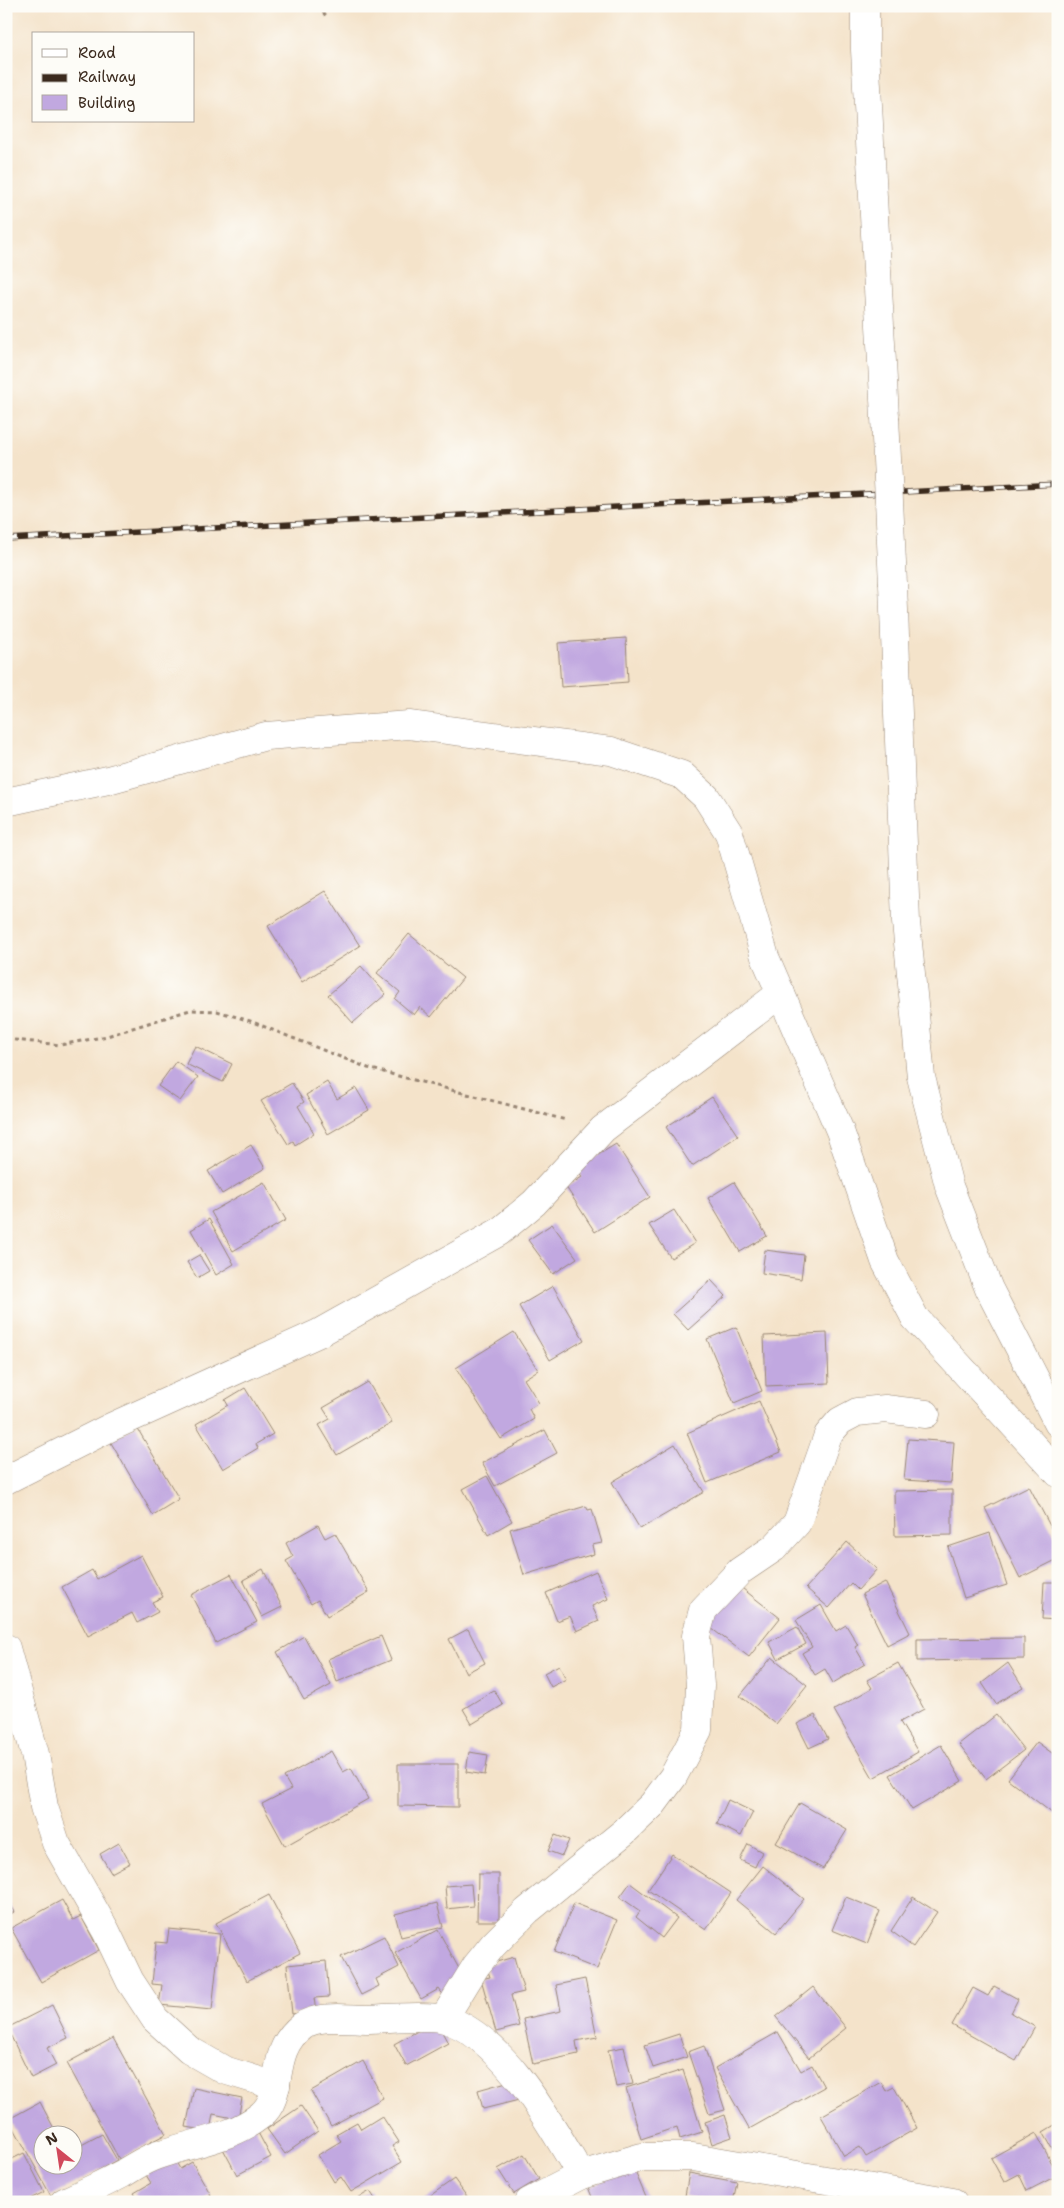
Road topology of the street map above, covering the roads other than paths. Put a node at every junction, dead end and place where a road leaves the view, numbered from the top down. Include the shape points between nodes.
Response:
1 (865, 6) edge
2 (6, 802) edge
3 (781, 993) junction
4 (926, 1414) dead end
5 (1058, 1423) edge
6 (1058, 1473) edge
7 (6, 1480) edge
8 (6, 1648) edge
9 (444, 2018) junction
10 (276, 2086) junction
11 (581, 2175) junction
12 (64, 2202) edge
13 (529, 2202) edge
14 (953, 2202) edge

1 - 5 street, bridge via 906,922 921,1077 949,1186 985,1280
2 - 3 street via 108,780 266,736 410,725 611,751 682,775 706,797 729,833 765,957
3 - 6 street via 840,1131 885,1261 899,1290 916,1318
3 - 7 street via 603,1129 534,1203 499,1232 319,1333 111,1427
4 - 9 street via 886,1409 857,1412 840,1421 828,1435 797,1523 774,1548 740,1571 703,1610 696,1636 700,1685 698,1730 673,1777 653,1804 527,1911 493,1945
8 - 10 street via 35,1754 44,1807 56,1843 106,1930 130,1981 155,2019 189,2050 224,2070
9 - 10 street via 327,2018 305,2024 286,2043
9 - 11 street via 482,2039 506,2064 539,2106
10 - 12 street via 271,2102 253,2121 219,2137 148,2159
11 - 13 street
11 - 14 street via 642,2158 693,2157

